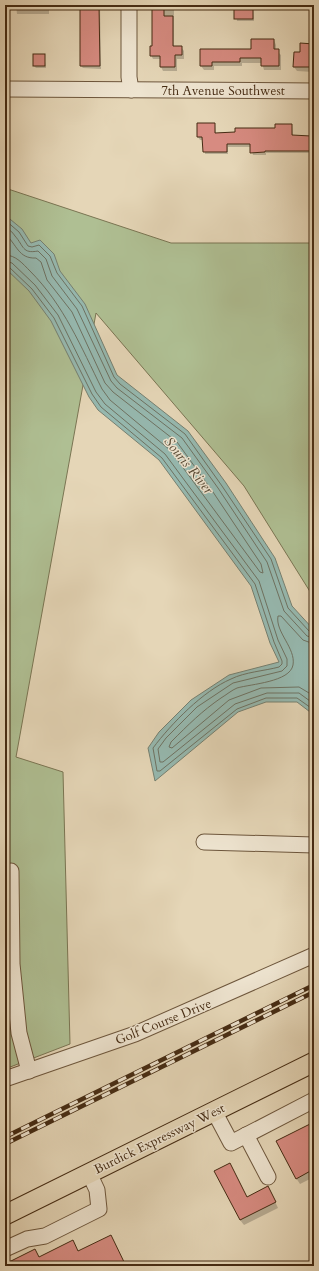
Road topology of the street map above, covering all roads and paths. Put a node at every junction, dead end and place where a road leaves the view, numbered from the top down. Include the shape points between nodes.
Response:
1 (129, 5) edge
2 (5, 89) edge
3 (131, 90) junction
4 (314, 91) edge
5 (204, 842) dead end
6 (314, 845) edge
7 (11, 871) dead end
8 (314, 955) edge
9 (314, 1062) edge
10 (28, 1071) junction
11 (7, 1078) edge
12 (314, 1100) edge
13 (214, 1111) junction
14 (246, 1135) junction
15 (89, 1173) junction
16 (268, 1177) dead end
17 (5, 1215) edge
18 (5, 1249) edge

1 - 3 street
2 - 3 street, 7th Avenue Southwest
3 - 4 street, 7th Avenue Southwest
5 - 6 street
7 - 10 street via 12,964 19,1034
8 - 10 street, Golf Course Drive via 135,1034
9 - 13 main road, Burdick Expressway West
10 - 11 street, Golf Course Drive
12 - 14 street
13 - 14 street via 231,1143
13 - 15 main road, Burdick Expressway West
14 - 16 street
15 - 17 main road, Burdick Expressway West
15 - 18 street via 97,1190 99,1209 45,1236 27,1239

